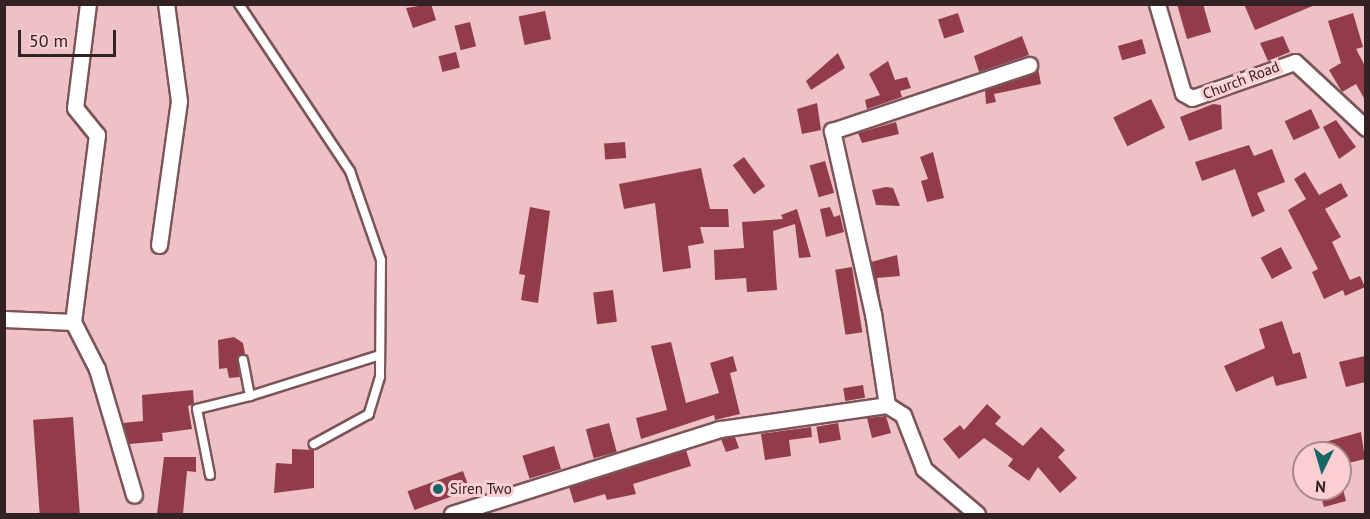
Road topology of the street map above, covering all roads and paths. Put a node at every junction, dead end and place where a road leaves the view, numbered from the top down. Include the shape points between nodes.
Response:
1 (88, 4) edge
2 (166, 4) edge
3 (239, 4) edge
4 (1157, 4) edge
5 (1029, 64) dead end
6 (1365, 128) edge
7 (159, 245) dead end
8 (4, 319) edge
9 (73, 322) junction
10 (380, 355) junction
11 (243, 360) dead end
12 (250, 396) junction
13 (887, 405) junction
14 (314, 444) dead end
15 (210, 475) dead end
16 (135, 495) dead end
17 (452, 514) edge
18 (977, 514) edge

1 - 9 street via 75,108 97,135
2 - 7 street via 179,101
3 - 10 lane via 350,171 381,260
4 - 6 street, Church Road via 1183,93 1192,98 1295,62
5 - 13 street via 832,131 873,314
8 - 9 street
9 - 16 street via 96,369
10 - 12 lane
10 - 14 lane via 369,414
11 - 12 lane
12 - 15 lane via 197,409
13 - 17 street via 720,429
13 - 18 street via 903,415 924,469

